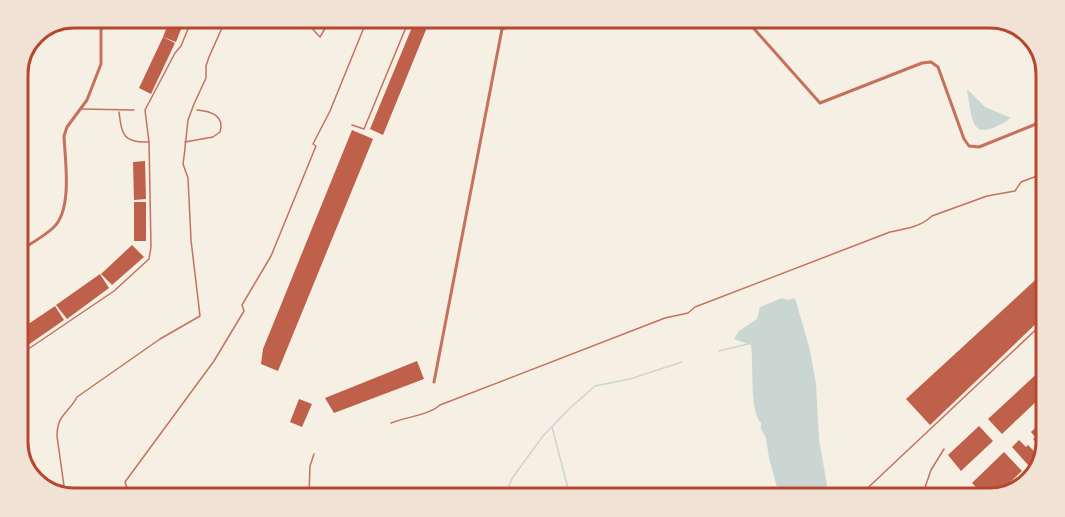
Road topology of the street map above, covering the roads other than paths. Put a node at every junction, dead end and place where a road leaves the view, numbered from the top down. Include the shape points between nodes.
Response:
1 (102, 28) edge
2 (188, 28) edge
3 (222, 28) edge
4 (312, 28) edge
5 (325, 28) edge
6 (364, 28) edge
7 (406, 28) edge
8 (502, 28) edge
9 (753, 28) edge
10 (80, 109) junction
11 (134, 110) dead end
12 (197, 110) dead end
13 (119, 111) junction
14 (1036, 124) edge
15 (352, 125) dead end
16 (185, 141) junction
17 (149, 142) junction
18 (1036, 177) edge
19 (29, 244) edge
20 (1036, 330) edge
21 (29, 349) edge
22 (434, 382) dead end
23 (391, 423) dead end
24 (944, 448) dead end
25 (314, 454) dead end
26 (64, 487) edge
27 (127, 488) edge
28 (309, 488) edge
29 (868, 488) edge
30 (925, 488) edge

1 - 10 street via 101,64
2 - 17 lane via 145,110
3 - 16 lane via 188,120
4 - 5 lane via 320,37
6 - 27 lane via 313,144 316,146 272,256 242,305 244,311 214,361 125,482
7 - 15 lane via 364,129
8 - 22 street
9 - 14 street via 820,103 931,62 938,67 969,146 979,147
10 - 13 lane
10 - 19 street via 64,136 66,197 62,214 54,227
11 - 13 lane
12 - 16 lane via 219,118 220,132 213,137
13 - 17 lane via 125,137
16 - 26 lane via 183,164 188,178 200,316 77,397 64,413 57,436
17 - 21 lane via 148,259 114,291
18 - 23 lane via 1021,182 1015,191 987,196 932,216 911,228 890,232 696,307 688,314 665,318 440,405 434,411
20 - 29 lane
24 - 30 lane
25 - 28 lane

